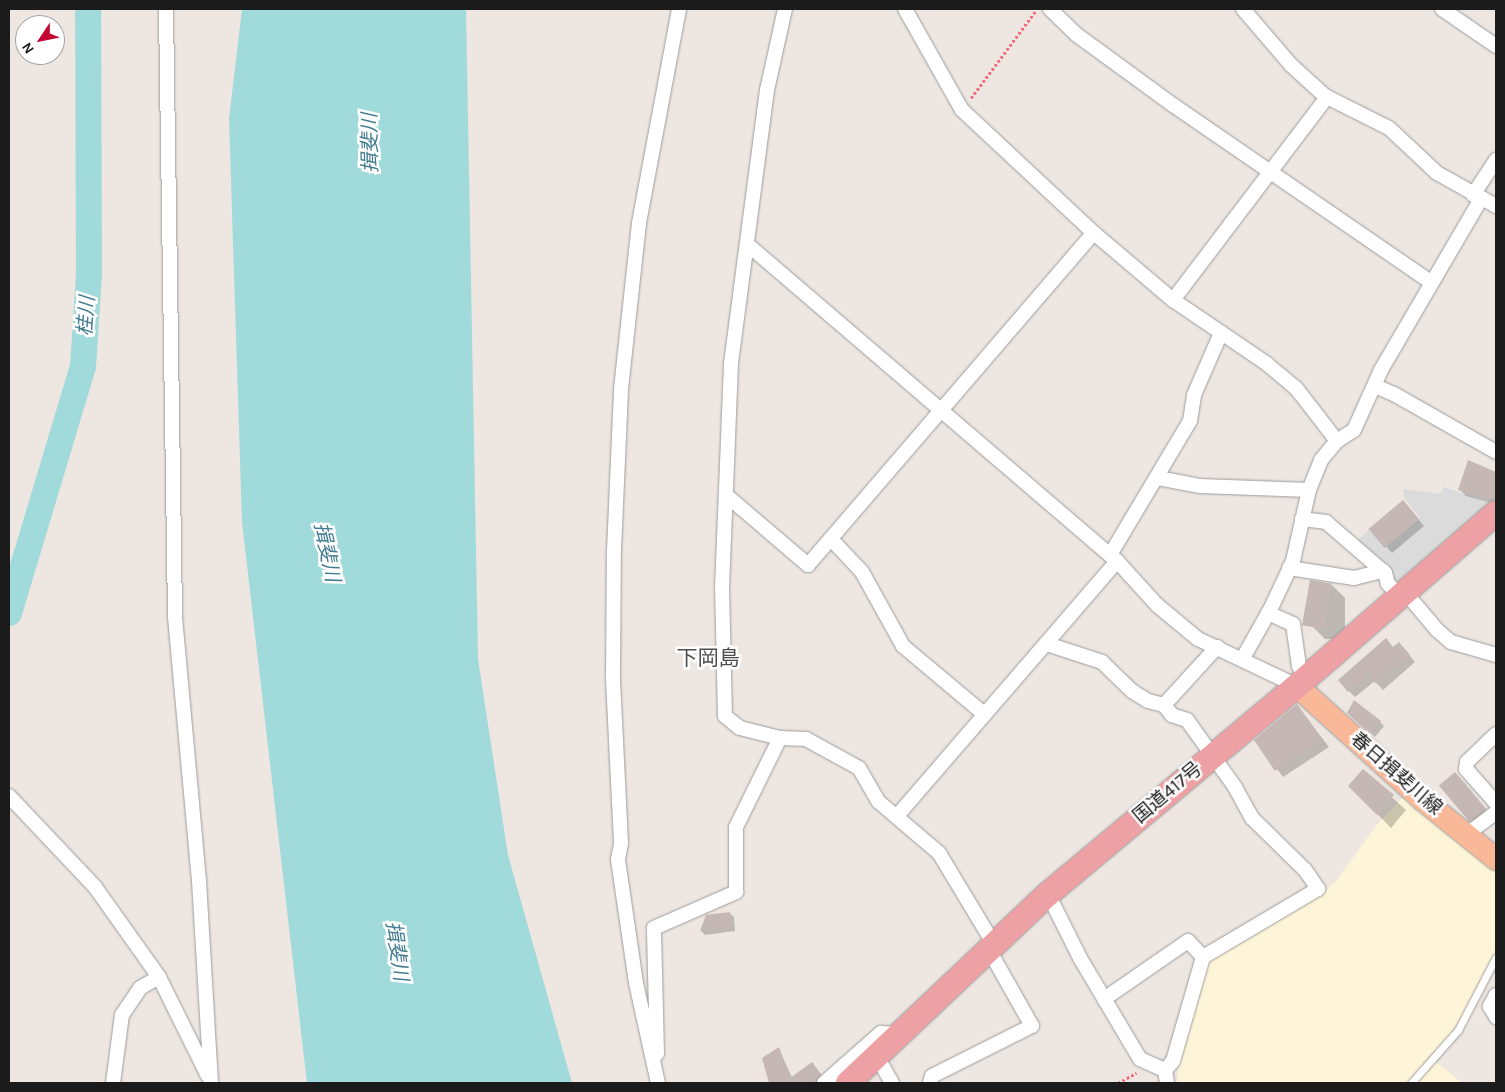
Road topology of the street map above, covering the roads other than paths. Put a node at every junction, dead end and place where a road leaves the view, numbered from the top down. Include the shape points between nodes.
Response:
1 (166, 9) edge
2 (679, 9) edge
3 (785, 9) edge
4 (905, 9) edge
5 (1050, 9) edge
6 (1243, 9) edge
7 (1442, 9) edge
8 (1496, 46) edge
9 (1327, 97) junction
10 (1496, 160) edge
11 (1269, 173) junction
12 (1477, 197) junction
13 (1496, 206) edge
14 (1094, 233) junction
15 (747, 244) junction
16 (1432, 283) junction
17 (1174, 300) junction
18 (1222, 333) junction
19 (1375, 386) junction
20 (942, 410) junction
21 (1337, 441) junction
22 (1496, 452) edge
23 (1158, 478) junction
24 (1309, 490) junction
25 (726, 494) junction
26 (1496, 513) edge
27 (1302, 519) junction
28 (831, 540) junction
29 (1114, 558) junction
30 (1290, 568) junction
31 (1383, 571) junction
32 (1403, 594) junction
33 (1268, 614) junction
34 (1047, 644) junction
35 (1216, 647) junction
36 (1496, 655) edge
37 (1242, 658) junction
38 (1302, 682) junction
39 (1164, 705) junction
40 (984, 714) junction
41 (1496, 734) edge
42 (780, 738) junction
43 (1213, 756) junction
44 (9, 796) edge
45 (1496, 803) edge
46 (1496, 812) edge
47 (897, 816) junction
48 (1466, 835) junction
49 (1496, 859) edge
50 (1048, 894) junction
51 (991, 947) junction
52 (1203, 957) junction
53 (1496, 957) edge
54 (159, 977) junction
55 (1496, 995) edge
56 (1104, 999) junction
57 (1496, 1017) edge
58 (899, 1034) junction
59 (876, 1055) junction
60 (1166, 1077) edge
61 (658, 1081) edge
62 (113, 1083) edge
63 (210, 1083) edge
64 (824, 1083) edge
65 (848, 1083) edge
66 (892, 1083) edge
67 (930, 1083) edge
68 (1410, 1083) edge

1 - 63 street via 175,617 199,881
2 - 61 street via 639,223 621,389 614,551 613,679 621,843 618,859 636,983
3 - 15 street via 767,90
4 - 14 street via 962,110
5 - 11 street via 1077,35
6 - 9 street via 1291,65
7 - 8 street
9 - 11 street
9 - 12 street via 1389,128 1436,173
10 - 12 street
11 - 16 street
11 - 17 street
12 - 13 street
12 - 16 street
14 - 17 street
14 - 20 street
15 - 20 street
15 - 25 street via 730,364
16 - 19 street
17 - 18 street
18 - 21 street via 1296,388
18 - 23 street via 1194,394 1190,421
19 - 21 street via 1354,430
19 - 22 street
20 - 28 street
20 - 29 street
21 - 24 street via 1321,460
23 - 24 street via 1200,486
23 - 29 street
24 - 27 street
25 - 28 street via 808,565
25 - 42 street via 722,584 725,716 740,728
26 - 32 highway, 国道417号
27 - 30 street
27 - 31 street via 1326,522
28 - 40 street via 862,572 903,646
29 - 34 street
29 - 35 street via 1157,606 1198,639
30 - 31 street via 1354,578
30 - 33 street
31 - 32 street via 1388,584
32 - 36 street via 1451,642
32 - 38 highway, 国道417号
33 - 37 street
33 - 38 street via 1293,624
34 - 39 street via 1102,662 1132,691 1148,701
34 - 40 street
35 - 37 street
35 - 39 street
37 - 38 street
38 - 43 highway, 国道417号
38 - 48 main road, 春日揖斐川線
39 - 43 street via 1172,715 1187,720
40 - 47 street
41 - 45 street via 1468,762 1466,769
42 - 47 street via 806,739 860,768 879,802
42 - 61 street via 736,827 736,892 654,928
43 - 50 highway, 国道417号
43 - 52 street via 1252,818 1305,870 1318,889
44 - 54 street via 95,887
46 - 48 street
47 - 51 street via 939,853
48 - 49 main road, 春日揖斐川線
50 - 51 highway, 国道417号
50 - 56 street
51 - 58 highway, 国道417号
51 - 67 street via 1032,1026 932,1076
52 - 56 street via 1188,941
52 - 60 street
53 - 68 lane via 1458,1030
54 - 62 street via 140,988 122,1015
54 - 63 street
55 - 57 street via 1490,1006
56 - 60 street via 1140,1059
58 - 59 highway, 国道417号
58 - 64 street via 881,1033
59 - 65 highway, 国道417号
59 - 66 street

